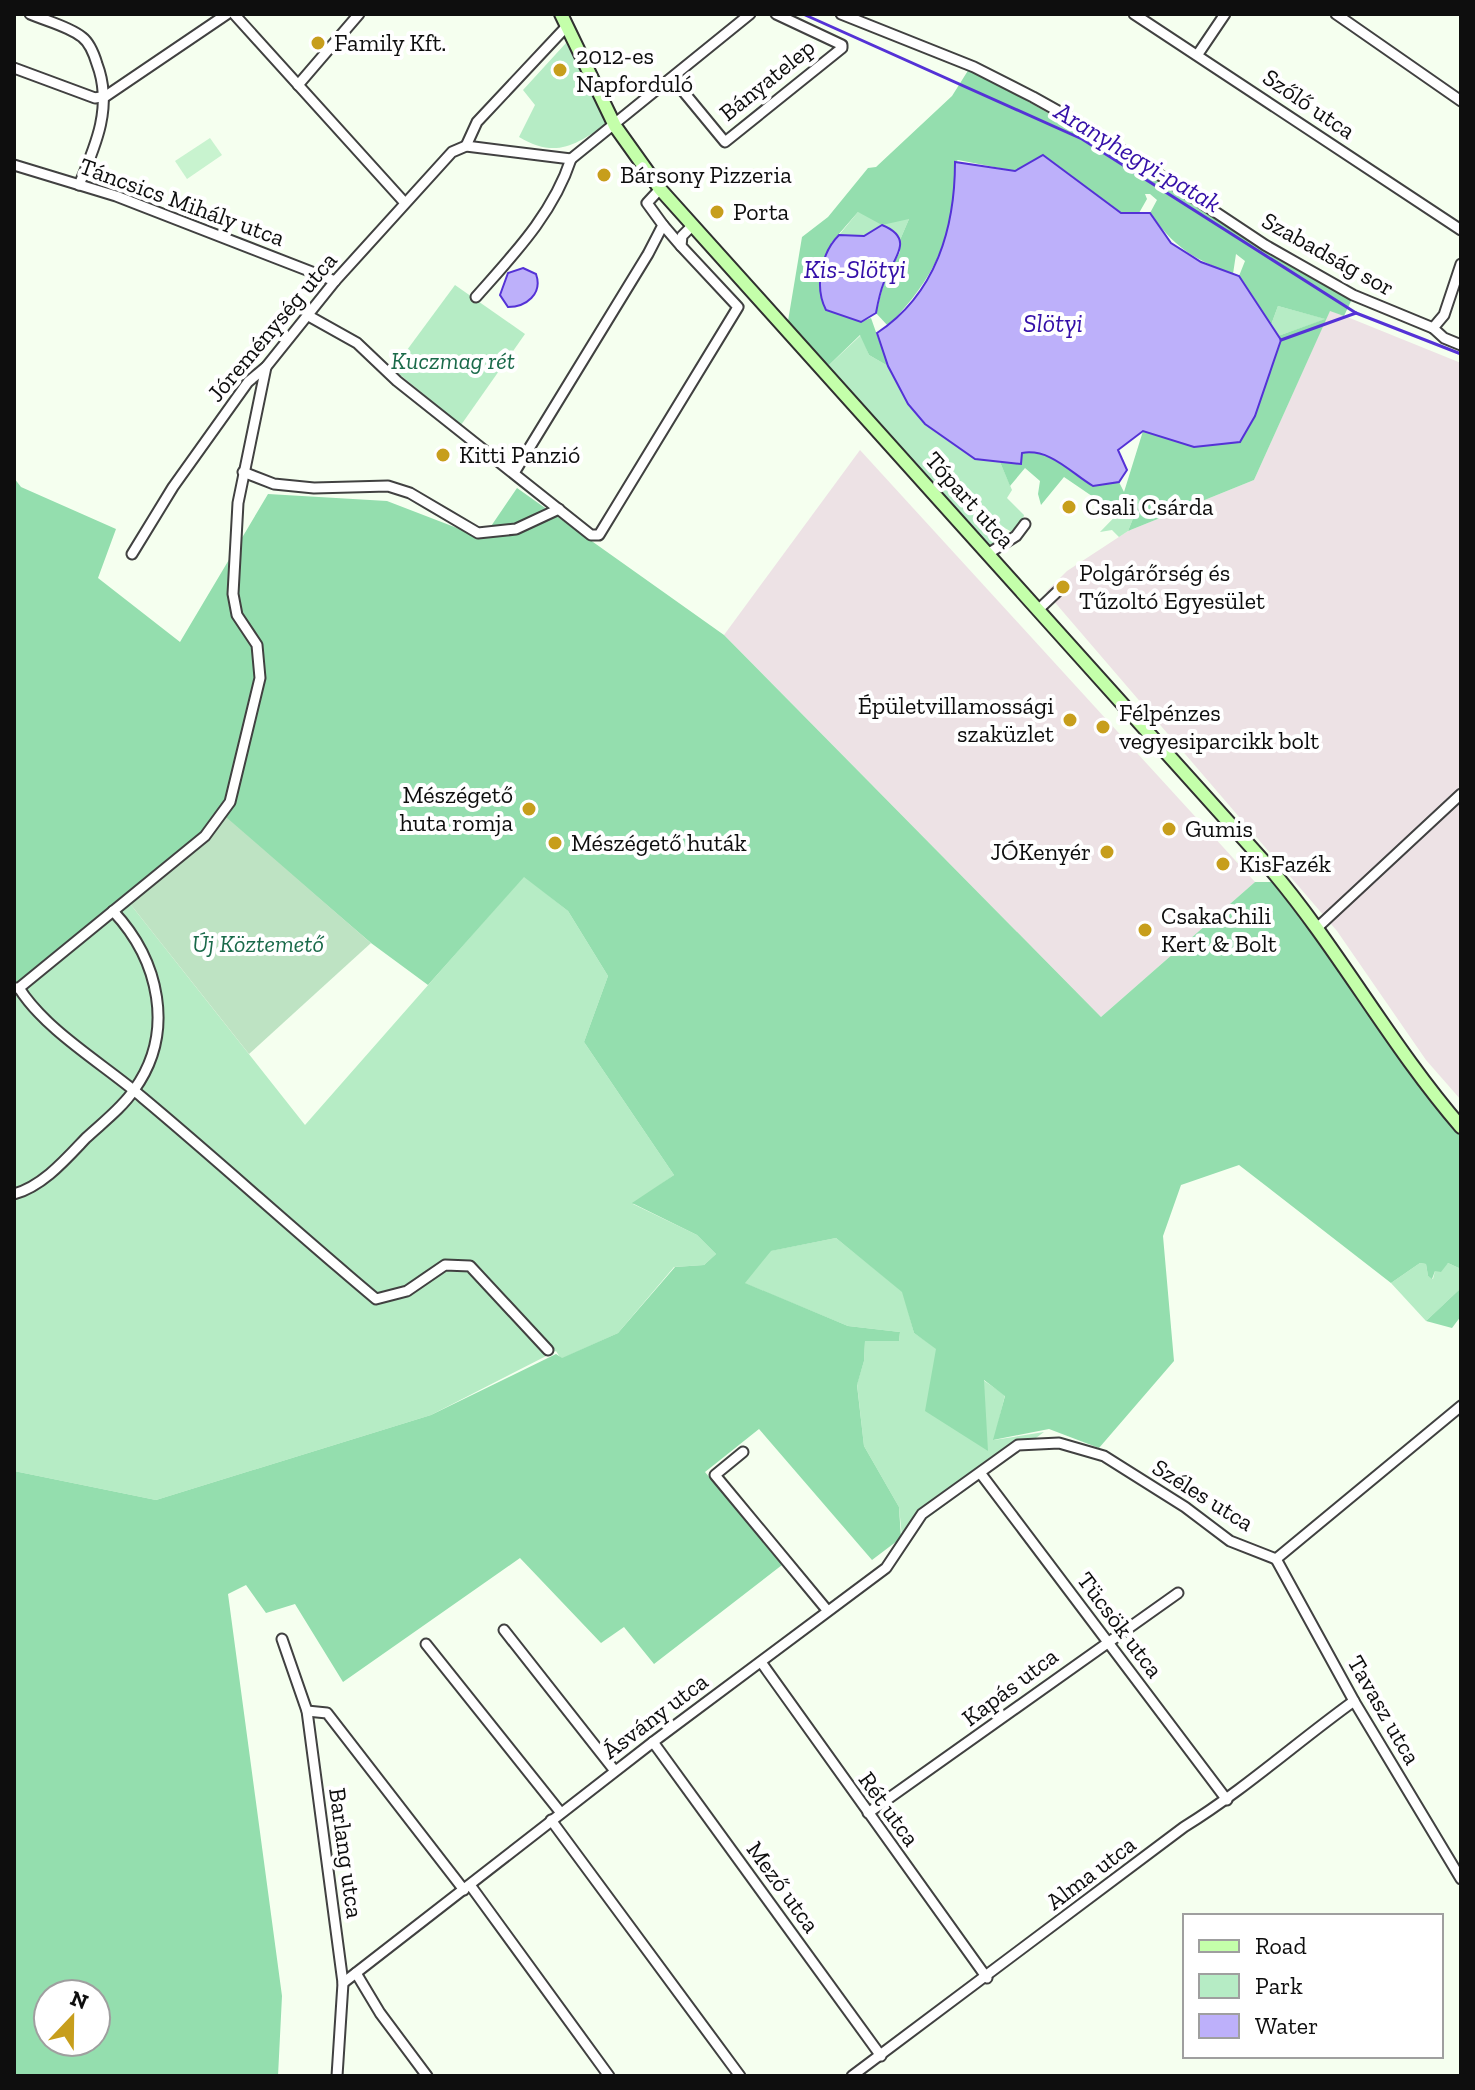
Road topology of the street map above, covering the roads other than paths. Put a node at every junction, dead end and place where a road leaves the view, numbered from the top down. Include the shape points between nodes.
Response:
1 (30, 14) edge
2 (227, 14) edge
3 (234, 14) edge
4 (359, 14) edge
5 (776, 14) edge
6 (841, 14) edge
7 (1134, 14) edge
8 (1225, 14) edge
9 (1336, 14) edge
10 (748, 15) edge
11 (564, 20) edge
12 (1198, 54) junction
13 (14, 68) edge
14 (673, 79) junction
15 (298, 85) junction
16 (106, 96) junction
17 (1461, 101) edge
18 (615, 126) junction
19 (466, 146) junction
20 (571, 159) junction
21 (14, 165) edge
22 (79, 185) junction
23 (660, 189) junction
24 (405, 203) junction
25 (663, 225) junction
26 (692, 226) junction
27 (1461, 230) edge
28 (681, 246) junction
29 (1461, 264) edge
30 (335, 281) junction
31 (476, 297) dead end
32 (307, 315) junction
33 (1433, 328) junction
34 (1461, 345) edge
35 (266, 367) junction
36 (243, 472) junction
37 (514, 473) junction
38 (559, 509) junction
39 (1025, 524) dead end
40 (989, 553) junction
41 (132, 554) dead end
42 (1059, 590) dead end
43 (1039, 609) junction
44 (1461, 794) edge
45 (113, 911) junction
46 (1318, 927) junction
47 (17, 988) edge
48 (134, 1090) junction
49 (1461, 1127) edge
50 (14, 1194) edge
51 (548, 1350) dead end
52 (1461, 1406) edge
53 (743, 1452) dead end
54 (981, 1474) junction
55 (1276, 1559) junction
56 (1178, 1593) dead end
57 (827, 1610) junction
58 (504, 1630) dead end
59 (282, 1639) dead end
60 (1107, 1641) junction
61 (426, 1644) dead end
62 (761, 1662) junction
63 (1354, 1701) junction
64 (307, 1711) junction
65 (653, 1742) junction
66 (615, 1771) junction
67 (1227, 1800) junction
68 (561, 1813) junction
69 (868, 1813) junction
70 (551, 1820) junction
71 (1461, 1879) edge
72 (467, 1888) junction
73 (356, 1973) junction
74 (987, 1978) junction
75 (343, 1983) junction
76 (881, 2056) junction
77 (337, 2076) edge
78 (427, 2076) edge
79 (609, 2076) edge
80 (740, 2076) edge
81 (852, 2076) edge

1 - 16 street via 87,42
2 - 16 street
3 - 15 street
4 - 15 street
5 - 14 street, Bányatelep via 842,48 725,142
6 - 33 street, Szabadság sor via 974,67 1092,130 1265,245 1353,295
7 - 12 street, Szőlő utca
8 - 12 street
9 - 17 street
10 - 14 street
11 - 18 main road
11 - 19 street, Jóreménység utca via 477,122
12 - 27 street, Szőlő utca
13 - 16 street via 95,98
14 - 18 street
15 - 24 street
16 - 22 street via 96,144
18 - 20 street
18 - 23 main road, Tópart utca
19 - 20 street
19 - 24 street, Jóreménység utca via 452,152
20 - 31 street via 533,231
21 - 22 street, Táncsics Mihály utca
22 - 30 street, Táncsics Mihály utca
23 - 25 street via 647,203
23 - 26 main road, Tópart utca
24 - 30 street, Jóreménység utca
25 - 28 street
25 - 37 street
26 - 28 street
26 - 40 main road, Tópart utca
28 - 38 street via 738,307 599,535 591,535
29 - 33 street via 1444,315
30 - 32 street, Jóreménység utca
32 - 35 street, Jóreménység utca
32 - 37 street via 357,343
33 - 34 street, Szabadság sor
35 - 36 street
35 - 41 street, Jóreménység utca via 248,382
36 - 38 street via 274,484 314,488 388,486 478,533 516,529
36 - 45 street via 233,594 237,615 257,645 260,678 230,802 216,826
37 - 38 street
39 - 40 street
40 - 43 main road, Tópart utca
42 - 43 street
43 - 46 main road, Tópart utca
44 - 46 street
45 - 47 street
45 - 48 street via 135,934 158,995 154,1046
46 - 49 main road, Tópart utca via 1407,1059
47 - 48 street via 78,1047
48 - 50 street via 48,1175
48 - 51 street via 376,1299 407,1291 445,1265 470,1266
52 - 55 street
53 - 57 street via 715,1475
54 - 55 street, Széles utca via 1018,1445 1059,1443 1104,1456 1230,1541
54 - 57 street, Ásvány utca via 922,1514 886,1568
54 - 60 street, Tücsök utca
55 - 63 street, Tavasz utca
56 - 60 street, Kapás utca
57 - 62 street, Ásvány utca
58 - 66 street
59 - 64 street, Barlang utca
60 - 67 street, Tücsök utca
60 - 69 street, Kapás utca
61 - 68 street
62 - 65 street, Ásvány utca
62 - 69 street, Rét utca
63 - 67 street, Alma utca
63 - 71 street, Tavasz utca
64 - 72 street via 327,1713
64 - 75 street, Barlang utca
65 - 66 street, Ásvány utca
65 - 76 street, Mező utca
66 - 68 street, Ásvány utca
67 - 74 street, Alma utca
68 - 70 street, Ásvány utca
69 - 74 street, Rét utca
70 - 72 street, Ásvány utca
70 - 80 street
72 - 73 street, Ásvány utca
72 - 79 street
73 - 75 street, Ásvány utca
73 - 78 street
74 - 76 street, Alma utca
75 - 77 street, Barlang utca
76 - 81 street, Alma utca

